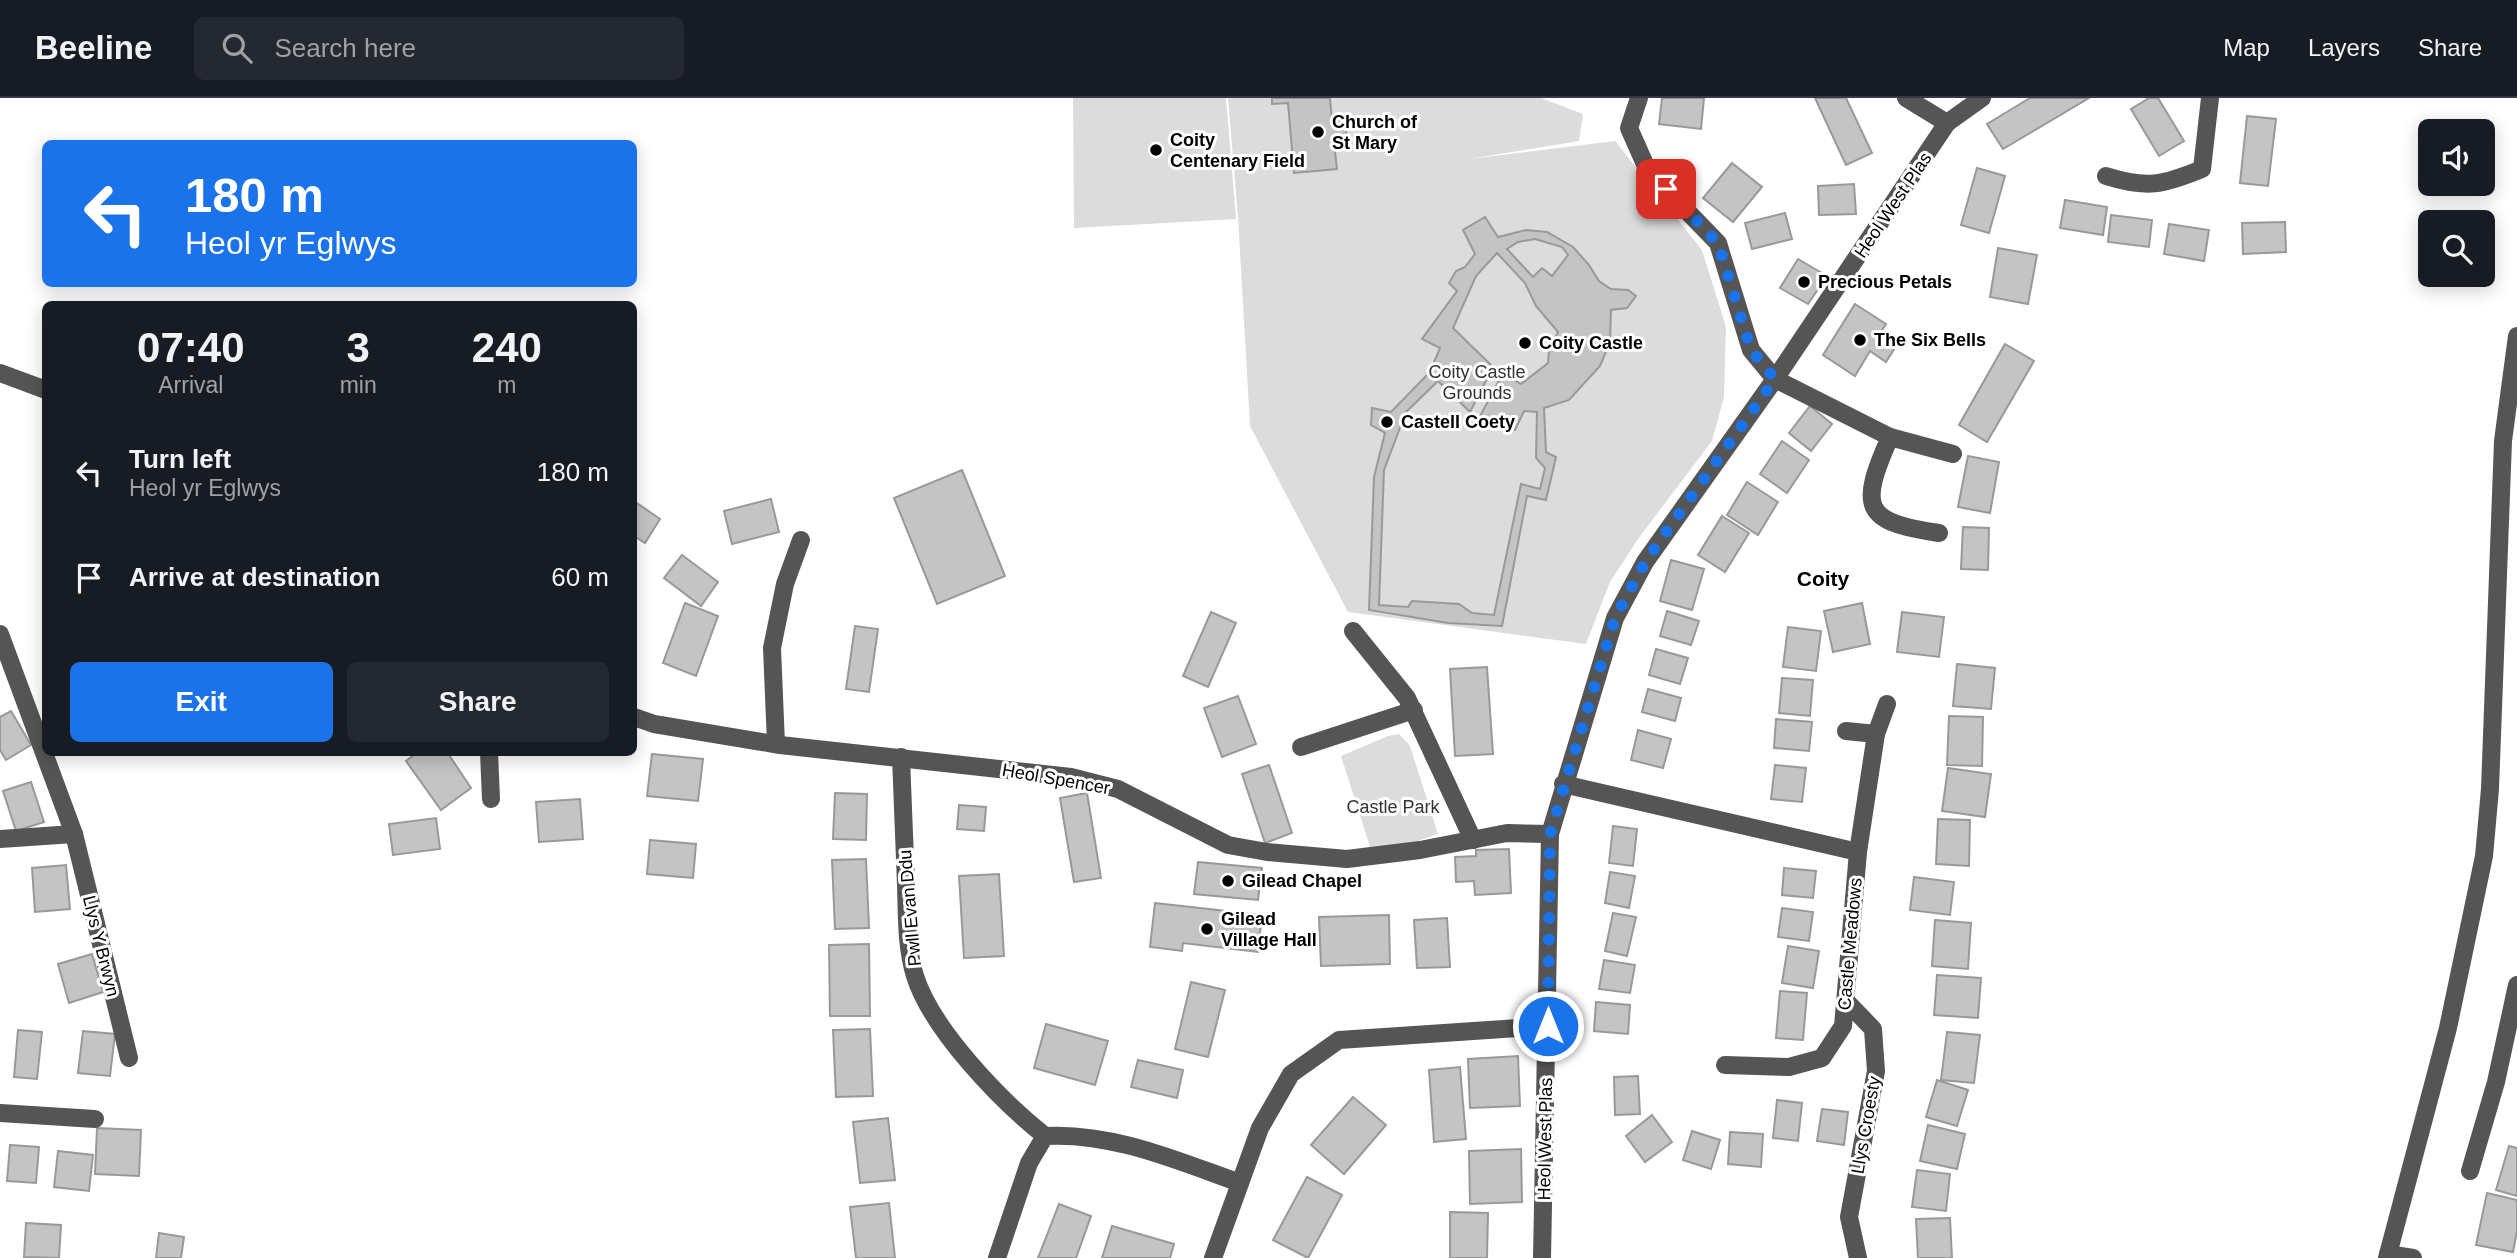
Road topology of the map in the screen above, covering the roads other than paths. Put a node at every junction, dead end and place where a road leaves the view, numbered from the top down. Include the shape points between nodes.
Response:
1 (1639, 98) edge
2 (1906, 98) edge
3 (1982, 98) edge
4 (2210, 98) edge
5 (1947, 124) junction
6 (2106, 176) dead end
7 (2517, 336) edge
8 (0, 373) edge
9 (1775, 379) junction
10 (42, 389) edge
11 (1889, 437) junction
12 (1953, 454) dead end
13 (1939, 533) dead end
14 (801, 540) dead end
15 (1353, 631) dead end
16 (0, 634) edge
17 (1887, 704) dead end
18 (1414, 710) junction
19 (637, 718) edge
20 (1846, 731) dead end
21 (1875, 734) junction
22 (776, 744) junction
23 (1301, 747) dead end
24 (42, 748) edge
25 (45, 756) edge
26 (489, 756) edge
27 (901, 757) junction
28 (1563, 784) junction
29 (491, 799) dead end
30 (74, 834) junction
31 (1550, 834) junction
32 (0, 839) edge
33 (1473, 840) junction
34 (1858, 852) junction
35 (2517, 985) edge
36 (1846, 1001) junction
37 (1548, 1026) junction
38 (129, 1058) dead end
39 (1725, 1065) dead end
40 (0, 1113) edge
41 (95, 1119) dead end
42 (1045, 1136) junction
43 (2470, 1171) dead end
44 (1240, 1183) junction
45 (2388, 1256) edge
46 (997, 1258) edge
47 (1213, 1258) edge
48 (1542, 1258) edge
49 (1858, 1258) edge
50 (2413, 1258) edge

1 - 9 street via 1629,128 1648,171 1718,243 1751,350
2 - 5 street
3 - 5 street, Heol West Plas
4 - 6 street via 2202,169 2151,186
5 - 9 street, Heol West Plas
7 - 45 street via 2503,441 2484,856 2448,1028
8 - 10 street
9 - 11 street
9 - 28 street, Heol West Plas via 1645,562 1621,607
11 - 12 street
11 - 13 street via 1876,468 1871,502 1887,522
14 - 22 street via 785,584 772,648
15 - 18 street
16 - 24 street, Llys Y Brwyn
17 - 21 street, Castle Meadows
18 - 23 street
18 - 33 street
19 - 22 street, Heol Spencer
20 - 21 street
21 - 34 street, Castle Meadows
22 - 27 street, Heol Spencer
25 - 30 street, Llys Y Brwyn
26 - 29 street
27 - 33 street, Heol Spencer via 1071,777 1118,789 1228,845 1267,852 1347,859
27 - 42 street, Pwll Evan Ddu via 909,943 915,975 930,1011 953,1041
28 - 31 street, Heol West Plas
28 - 34 street, Castle Meadows
30 - 32 street
30 - 38 street, Llys Y Brwyn
31 - 33 street, Heol Spencer via 1507,833
31 - 37 street, Heol West Plas
34 - 36 street, Castle Meadows
35 - 43 street
36 - 39 street, Castle Meadows via 1843,1026 1822,1058 1789,1067
36 - 49 street, Llys Croesty via 1873,1029 1877,1071 1849,1217
37 - 44 street via 1339,1040 1291,1074 1260,1128
37 - 48 street, Heol West Plas
40 - 41 street
42 - 44 street via 1065,1135 1158,1154
42 - 46 street via 1029,1163
44 - 47 street
45 - 50 street

